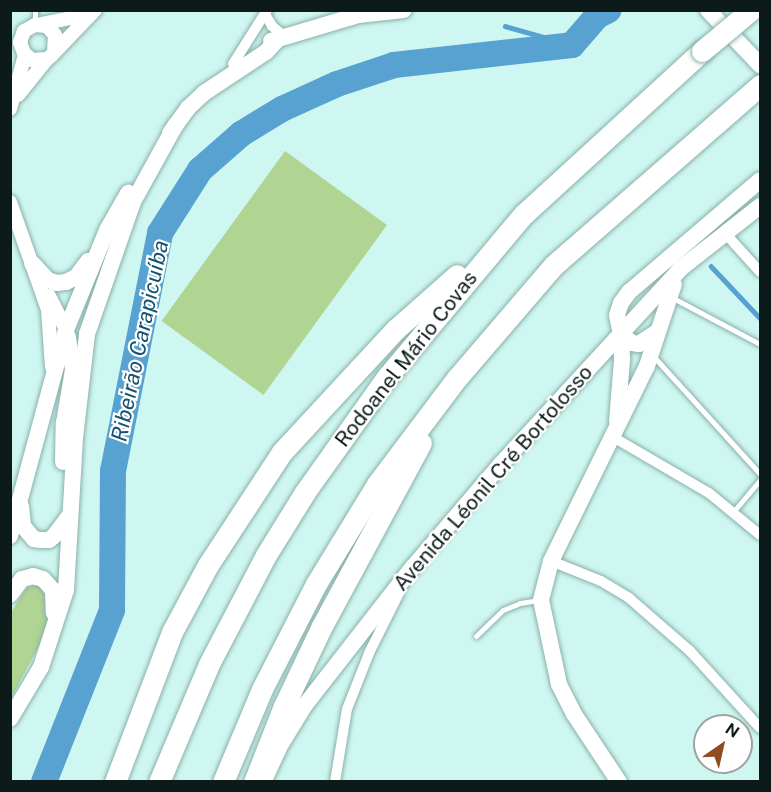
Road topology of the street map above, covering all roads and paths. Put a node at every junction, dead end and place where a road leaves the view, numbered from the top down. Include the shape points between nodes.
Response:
1 (404, 10) edge
2 (708, 10) edge
3 (751, 10) edge
4 (93, 12) edge
5 (266, 12) edge
6 (34, 22) edge
7 (10, 36) edge
8 (282, 38) junction
9 (20, 53) edge
10 (50, 56) junction
11 (233, 64) junction
12 (760, 65) edge
13 (218, 82) junction
14 (760, 85) edge
15 (12, 104) edge
16 (176, 126) junction
17 (760, 180) edge
18 (10, 202) edge
19 (760, 206) edge
20 (524, 214) junction
21 (107, 230) junction
22 (725, 233) junction
23 (33, 265) junction
24 (680, 269) junction
25 (760, 272) edge
26 (669, 296) junction
27 (66, 330) junction
28 (657, 332) junction
29 (621, 334) junction
30 (760, 344) edge
31 (651, 354) junction
32 (457, 378) junction
33 (51, 395) junction
34 (615, 434) junction
35 (760, 474) edge
36 (760, 480) edge
37 (21, 496) junction
38 (70, 512) junction
39 (733, 512) junction
40 (760, 535) edge
41 (10, 536) edge
42 (551, 561) junction
43 (413, 567) junction
44 (10, 595) edge
45 (541, 600) junction
46 (476, 636) dead end
47 (52, 638) junction
48 (10, 719) edge
49 (760, 728) edge
50 (115, 782) edge
51 (159, 782) edge
52 (223, 782) edge
53 (254, 782) edge
54 (264, 782) edge
55 (335, 782) edge
56 (619, 782) edge

1 - 8 main road via 358,15
2 - 12 main road
3 - 20 highway, Rodoanel Mário Covas, bridge
4 - 6 street
4 - 10 street
5 - 8 street
5 - 11 street
6 - 7 street
6 - 9 street via 20,42
6 - 10 street via 55,34
8 - 11 main road via 263,44
8 - 13 main road
9 - 10 street via 32,60
9 - 15 street
10 - 15 street
11 - 13 main road
13 - 16 main road via 188,108
14 - 32 highway via 554,265
16 - 21 main road via 144,166
16 - 38 main road via 133,202 87,334
17 - 29 main road via 629,292 617,315
18 - 23 street
19 - 22 main road, Avenida Léonil Cré Bortolosso
20 - 50 highway via 396,329 282,452 208,565 172,632
20 - 51 highway, Rodoanel Mário Covas via 387,377 305,492 266,555 209,664
21 - 23 main road via 83,269 66,282 48,280
21 - 27 main road
22 - 24 main road, Avenida Léonil Cré Bortolosso
22 - 25 street
23 - 27 street
23 - 33 street via 48,310
24 - 26 main road
24 - 29 main road, Avenida Léonil Cré Bortolosso
26 - 28 main road
26 - 30 lane
27 - 33 main road
27 - 38 main road via 73,369 64,423 63,484
28 - 29 main road via 639,344
28 - 31 main road
29 - 34 main road
29 - 43 main road, Avenida Léonil Cré Bortolosso
31 - 34 main road
31 - 35 lane
32 - 52 highway via 377,484 343,538 262,689
32 - 53 highway via 322,626
33 - 37 main road
34 - 39 street
34 - 42 main road
36 - 39 lane
37 - 38 main road via 23,526 34,539 49,540
37 - 41 main road
38 - 47 main road via 66,590
39 - 40 street
42 - 45 main road
42 - 49 street via 601,580 629,598 690,651
43 - 54 main road, Avenida Léonil Cré Bortolosso via 305,705
43 - 55 street via 370,651 347,709
44 - 47 main road via 22,579 33,576 52,586
45 - 46 lane via 503,610
45 - 56 main road via 559,684
47 - 48 main road via 41,668

